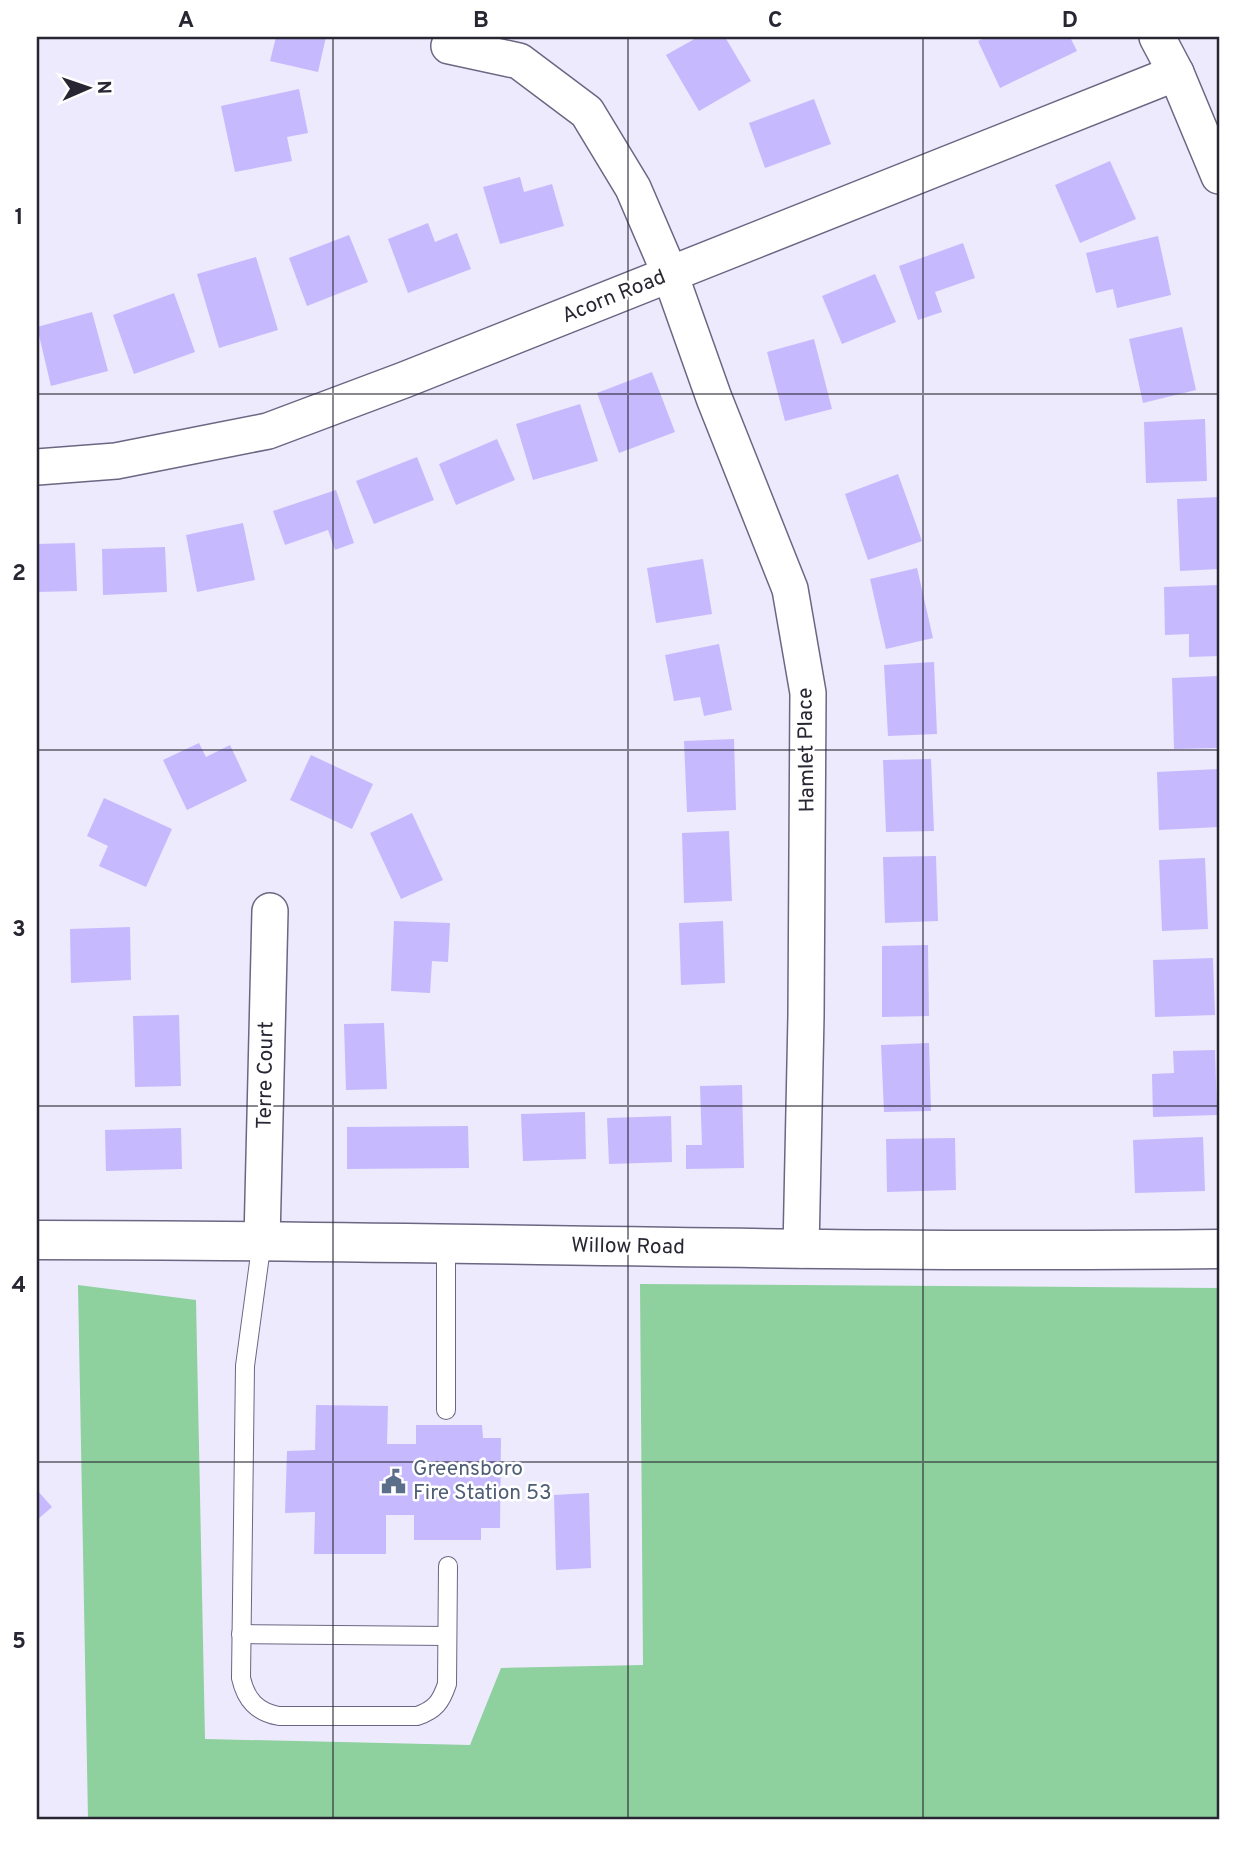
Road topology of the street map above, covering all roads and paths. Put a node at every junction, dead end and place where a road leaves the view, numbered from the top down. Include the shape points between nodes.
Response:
1 (1157, 37) edge
2 (449, 46) dead end
3 (1176, 74) junction
4 (1219, 176) edge
5 (670, 274) junction
6 (37, 467) edge
7 (270, 911) dead end
8 (37, 1240) edge
9 (262, 1240) junction
10 (446, 1245) junction
11 (1219, 1249) edge
12 (801, 1250) junction
13 (446, 1410) dead end
14 (448, 1566) dead end
15 (240, 1634) junction
16 (447, 1636) junction

1 - 3 street
2 - 5 street, Hamlet Place via 519,61 587,112 633,188
3 - 4 street
3 - 5 street, Acorn Road
5 - 6 street, Acorn Road via 268,431 116,461
5 - 12 street, Hamlet Place via 790,589 808,693
7 - 9 street, Terre Court
8 - 9 street, Willow Road
9 - 10 street, Willow Road
9 - 15 lane via 245,1366
10 - 12 street, Willow Road
10 - 13 lane
11 - 12 street, Willow Road
14 - 16 lane
15 - 16 lane
15 - 16 lane via 244,1690 265,1714 279,1716 427,1713 443,1697 447,1684

